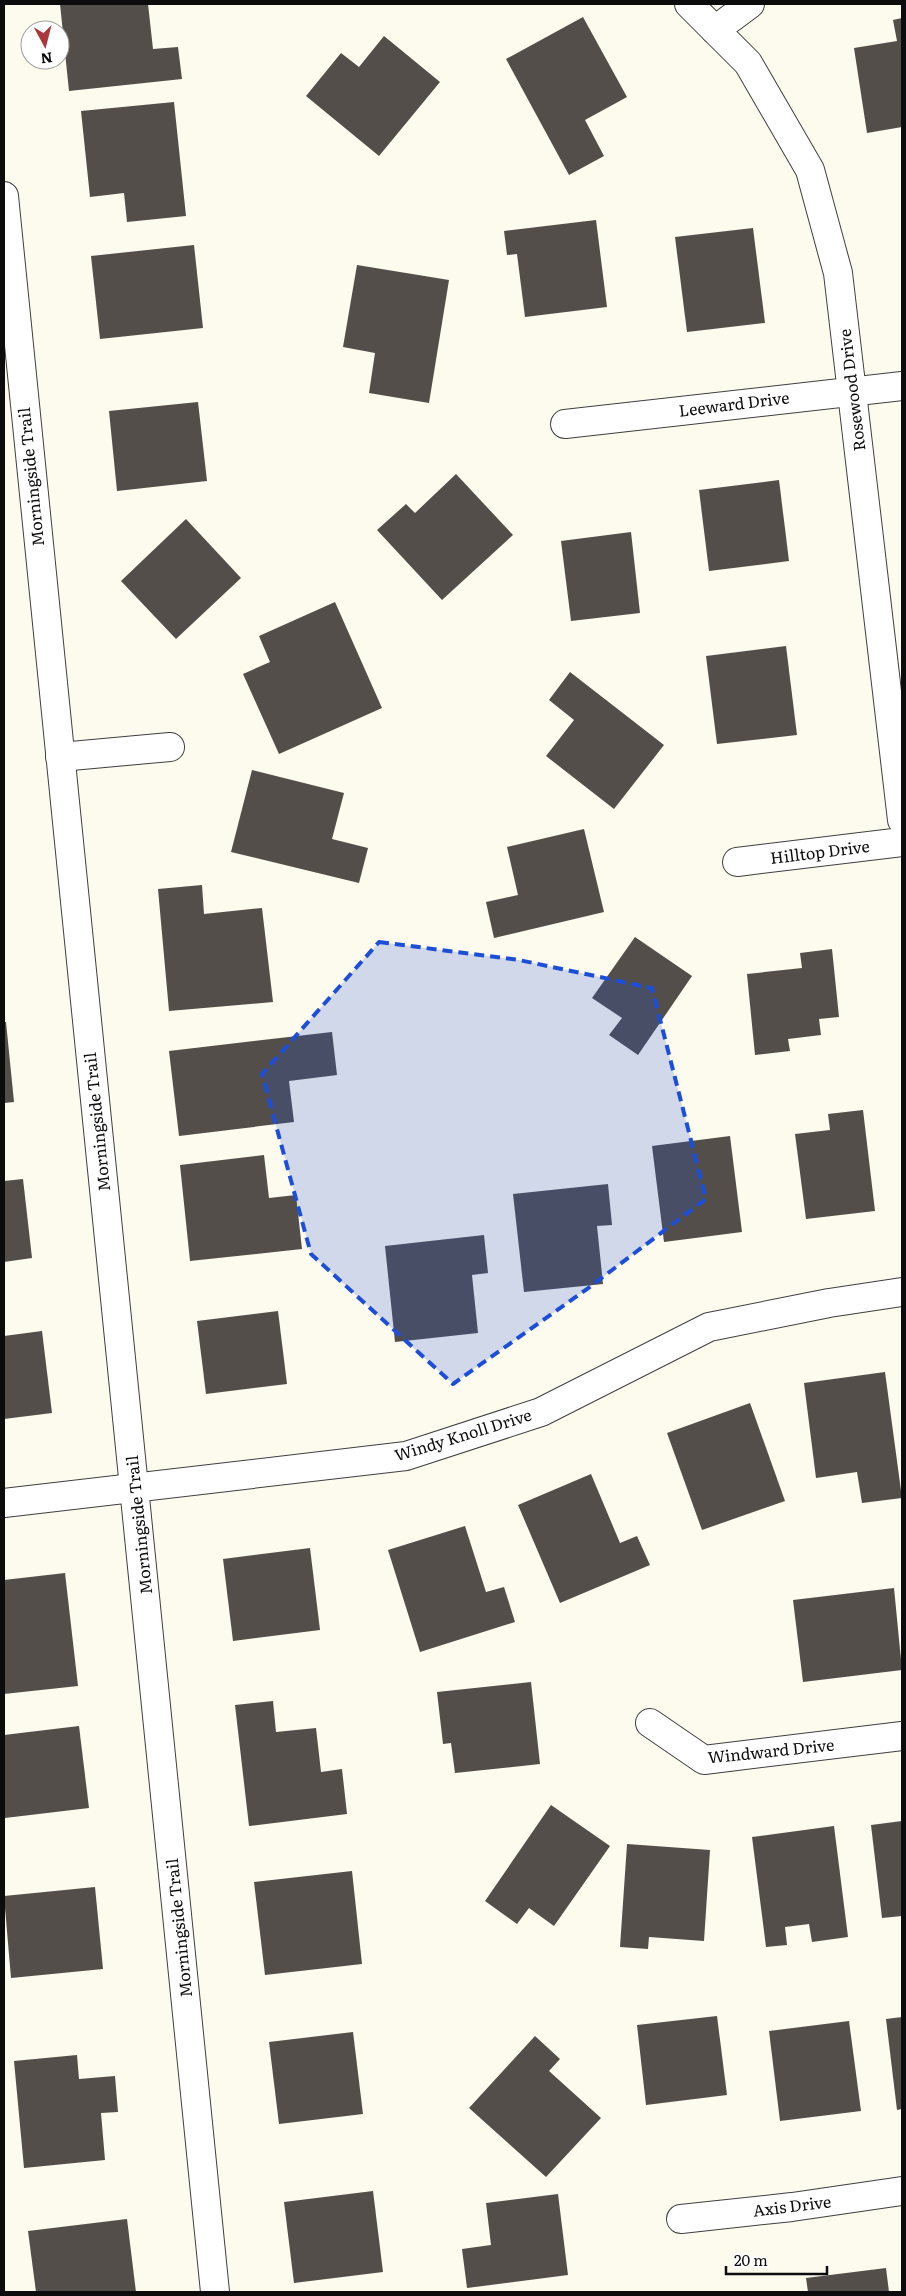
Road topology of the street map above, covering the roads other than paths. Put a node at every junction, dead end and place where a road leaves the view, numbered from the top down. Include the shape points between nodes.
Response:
1 (689, 4) edge
2 (750, 4) edge
3 (715, 30) junction
4 (4, 196) edge
5 (9, 314) edge
6 (902, 386) edge
7 (852, 390) junction
8 (565, 424) dead end
9 (170, 747) dead end
10 (60, 757) junction
11 (902, 820) edge
12 (902, 842) edge
13 (737, 862) dead end
14 (902, 1292) edge
15 (135, 1487) junction
16 (4, 1503) edge
17 (650, 1723) dead end
18 (902, 1736) edge
19 (902, 2191) edge
20 (681, 2219) dead end
21 (215, 2292) edge

1 - 3 street, Rosewood Drive
2 - 3 street
3 - 7 street, Rosewood Drive via 748,63 810,170 838,273
4 - 5 street, Morningside Trail
5 - 10 street, Morningside Trail
6 - 7 street, Leeward Drive
7 - 8 street, Leeward Drive
7 - 11 street, Rosewood Drive
9 - 10 street
10 - 15 street, Morningside Trail
12 - 13 street, Hilltop Drive
14 - 15 street, Windy Knoll Drive via 709,1327 541,1412 406,1456
15 - 16 street, Windy Knoll Drive
15 - 21 street, Morningside Trail
17 - 18 street, Windward Drive via 704,1760
19 - 20 street, Axis Drive

